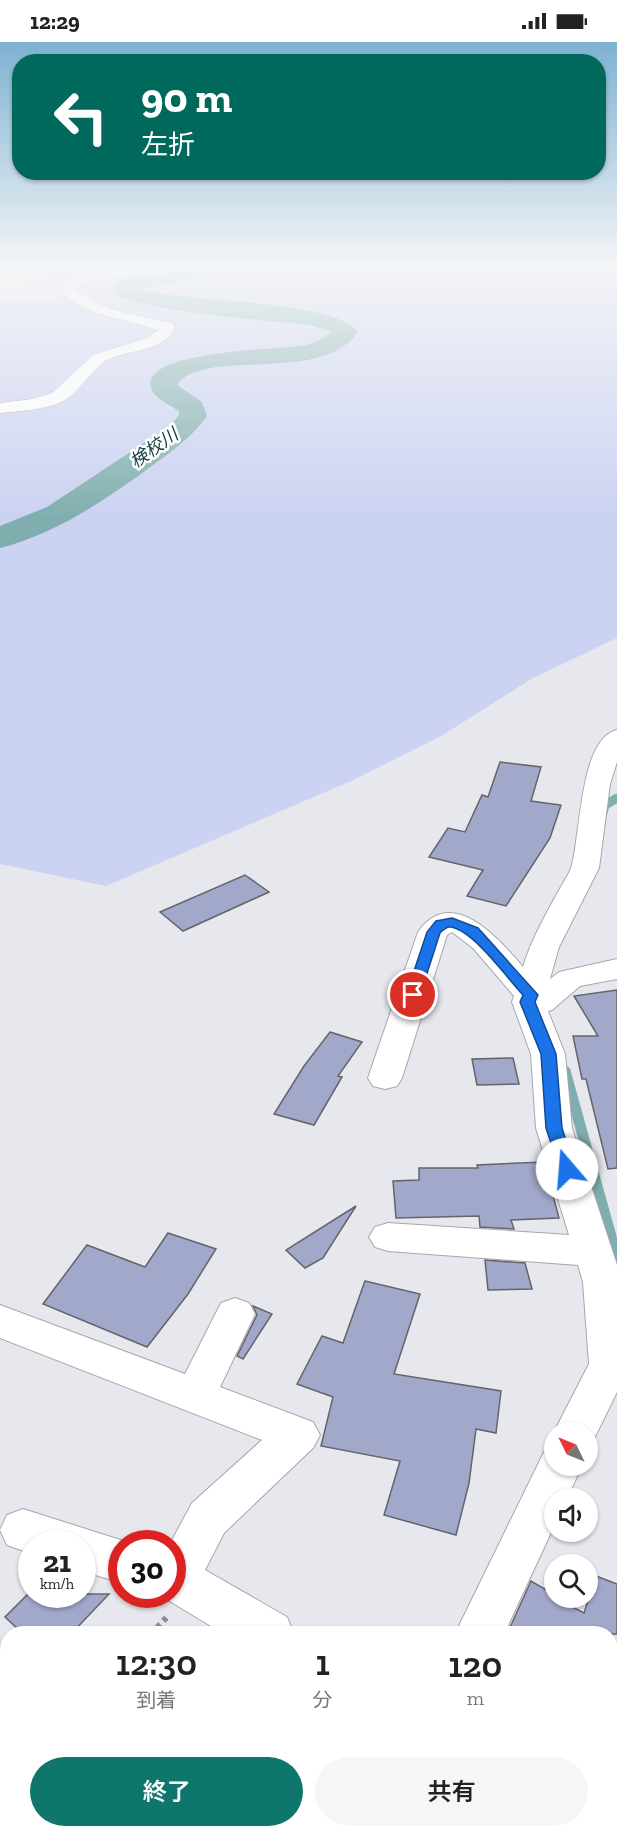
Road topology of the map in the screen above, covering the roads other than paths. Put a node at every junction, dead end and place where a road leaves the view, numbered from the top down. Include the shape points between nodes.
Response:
1 (123, 350) edge
2 (0, 408) edge
3 (617, 737) edge
4 (617, 969) edge
5 (540, 997) junction
6 (385, 1078) dead end
7 (388, 1237) dead end
8 (594, 1251) junction
9 (235, 1314) dead end
10 (0, 1321) edge
11 (195, 1396) junction
12 (581, 1422) edge
13 (555, 1476) edge
14 (186, 1556) edge
15 (186, 1584) edge
16 (257, 1626) edge
17 (482, 1626) edge

1 - 2 street via 99,358 58,397 33,405
3 - 5 street via 610,745 597,784 585,868 544,947
4 - 5 street via 570,980
5 - 6 street via 473,931 452,922 441,924 434,932
5 - 8 street via 554,1128
7 - 8 street
8 - 12 street via 603,1282 610,1364
9 - 11 street
10 - 11 street
11 - 14 street via 298,1435 208,1518
13 - 17 street
15 - 16 street

